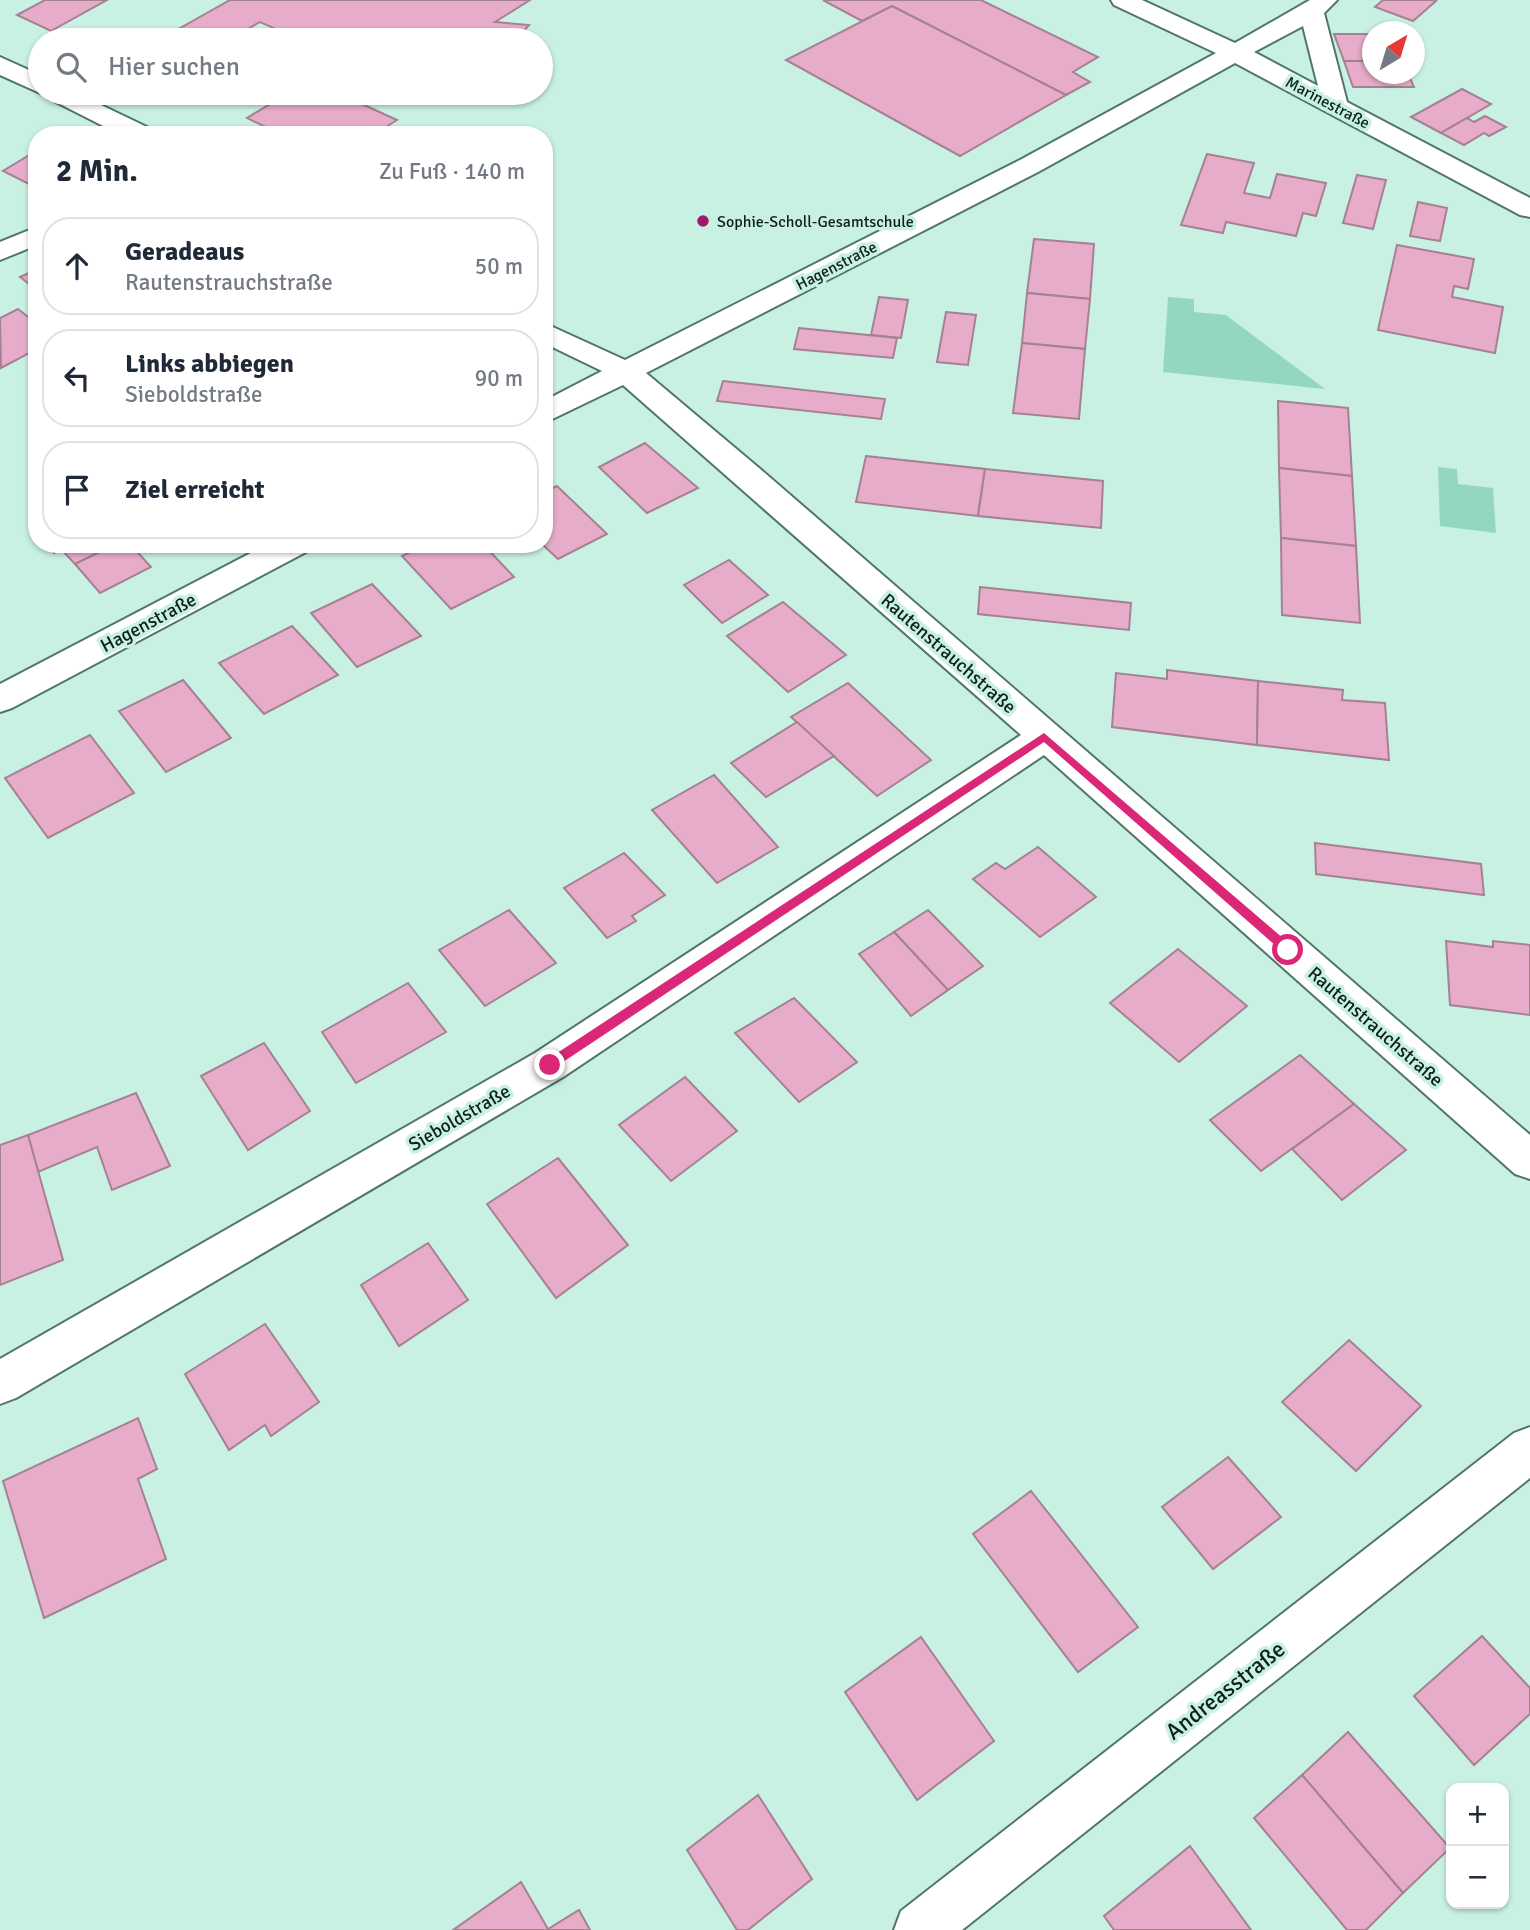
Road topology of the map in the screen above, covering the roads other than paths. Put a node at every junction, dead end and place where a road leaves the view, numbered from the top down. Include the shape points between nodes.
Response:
1 (1123, 0) edge
2 (1318, 5) edge
3 (1236, 53) junction
4 (0, 65) edge
5 (28, 79) edge
6 (1335, 104) junction
7 (81, 105) edge
8 (124, 126) edge
9 (1530, 209) edge
10 (28, 239) edge
11 (0, 252) edge
12 (553, 336) edge
13 (625, 371) junction
14 (553, 409) edge
15 (278, 553) edge
16 (0, 699) edge
17 (1044, 737) junction
18 (1530, 1161) edge
19 (0, 1383) edge
20 (1530, 1450) edge
21 (920, 1930) edge

1 - 3 street, Marinestraße
2 - 3 street, Hagenstraße
2 - 6 street
3 - 6 street, Marinestraße
3 - 13 street, Hagenstraße via 1029,166
4 - 5 street
6 - 9 street, Marinestraße
7 - 8 street
10 - 11 street
12 - 13 street, Rautenstrauchstraße
13 - 14 street, Hagenstraße
13 - 17 street, Rautenstrauchstraße
15 - 16 street, Hagenstraße
17 - 18 street, Rautenstrauchstraße
17 - 19 street, Sieboldstraße via 550,1065
20 - 21 street, Andreasstraße

